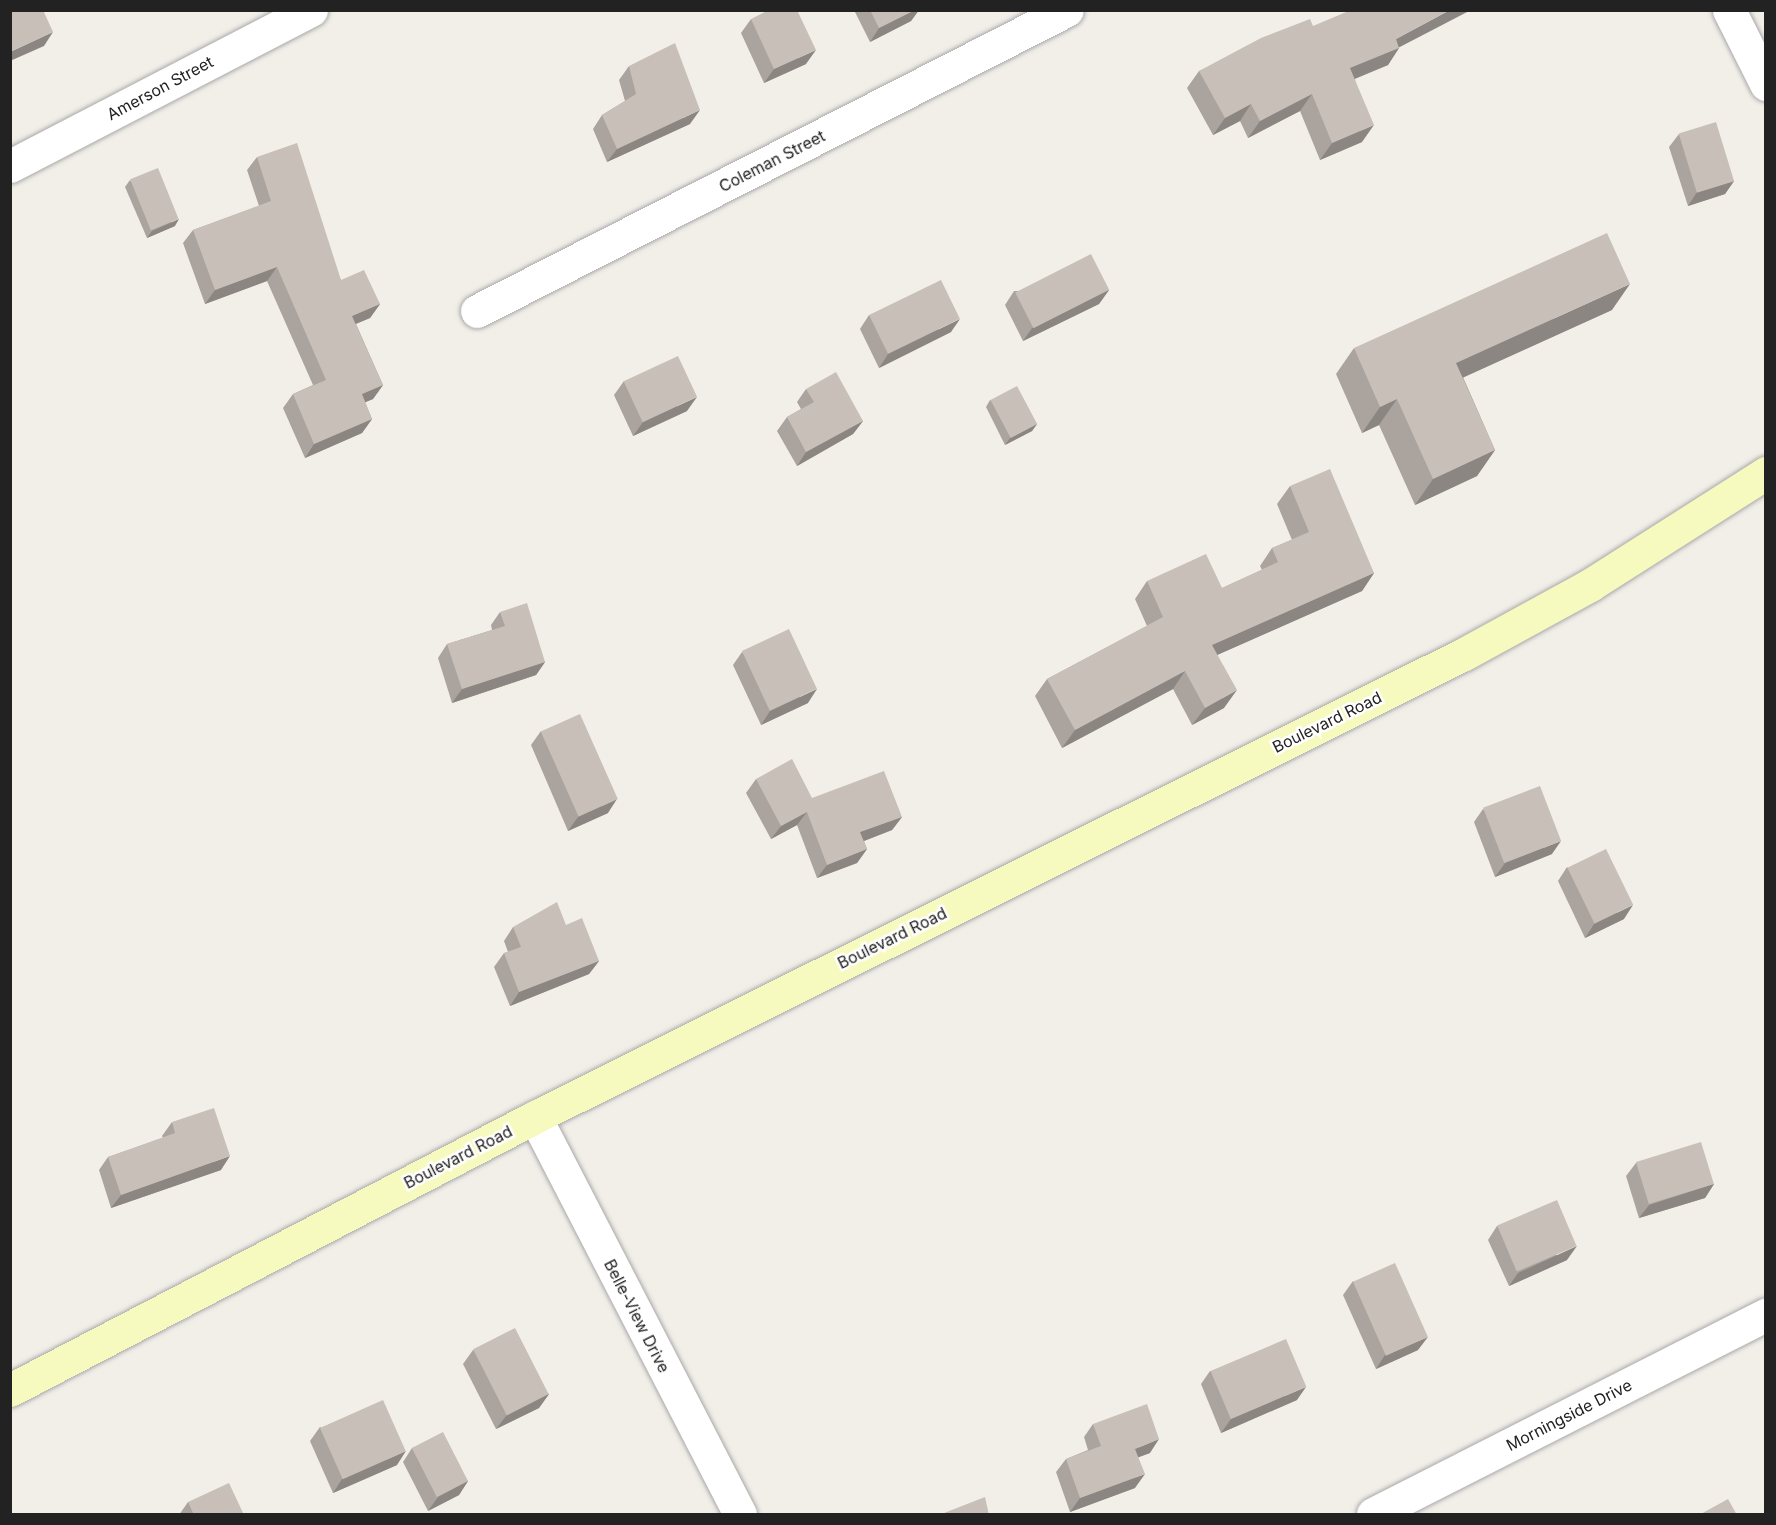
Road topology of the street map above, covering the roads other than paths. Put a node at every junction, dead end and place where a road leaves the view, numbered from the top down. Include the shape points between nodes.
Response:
1 (311, 10) edge
2 (1067, 10) edge
3 (1729, 10) edge
4 (1766, 84) edge
5 (10, 166) edge
6 (477, 311) dead end
7 (1766, 473) edge
8 (535, 1117) junction
9 (1766, 1315) edge
10 (10, 1390) edge
11 (740, 1515) edge
12 (1373, 1515) edge

1 - 5 street, Amerson Street
2 - 6 street, Coleman Street
3 - 4 street
7 - 8 street, Boulevard Road via 1590,585 1464,654
8 - 10 street, Boulevard Road
8 - 11 street, Belle-View Drive
9 - 12 street, Morningside Drive

